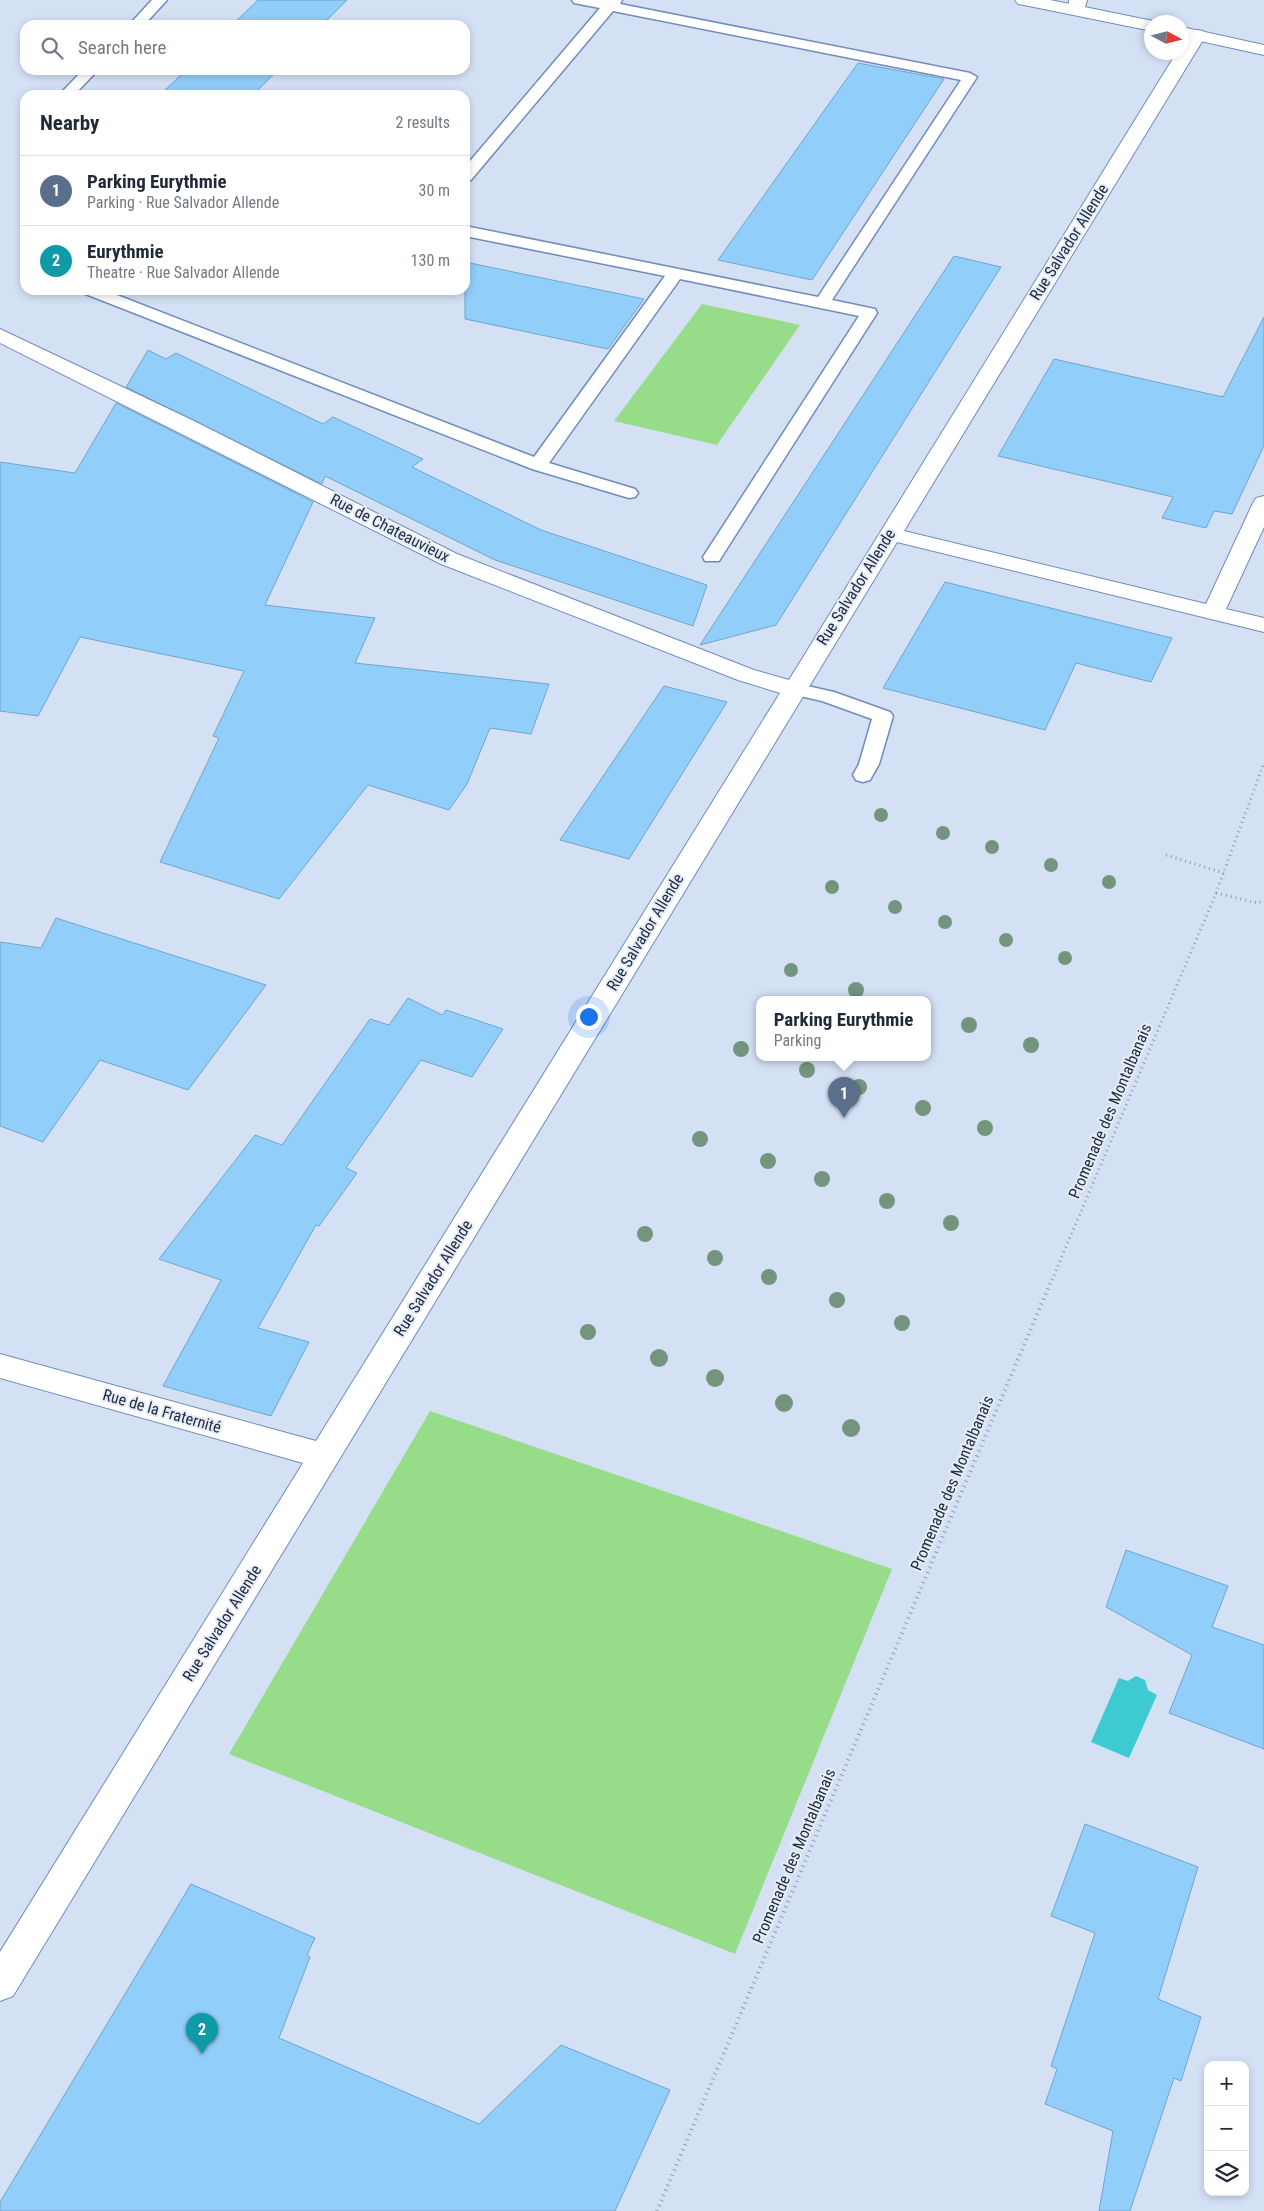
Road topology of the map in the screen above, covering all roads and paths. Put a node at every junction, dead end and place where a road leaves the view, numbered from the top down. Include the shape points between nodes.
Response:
1 (160, 0) edge
2 (579, 0) edge
3 (1024, 0) edge
4 (612, 3) edge
5 (1078, 5) edge
6 (141, 20) edge
7 (1144, 24) edge
8 (1189, 34) edge
9 (1264, 50) edge
10 (1173, 60) edge
11 (86, 75) edge
12 (71, 90) edge
13 (470, 171) edge
14 (470, 231) edge
15 (675, 274) junction
16 (102, 295) edge
17 (822, 303) junction
18 (0, 335) edge
19 (538, 465) junction
20 (629, 493) dead end
21 (1264, 503) edge
22 (890, 534) junction
23 (712, 557) dead end
24 (1213, 613) junction
25 (1264, 625) edge
26 (794, 689) junction
27 (1264, 763) edge
28 (863, 775) dead end
29 (1166, 855) dead end
30 (1224, 872) junction
31 (1216, 893) junction
32 (1264, 901) edge
33 (0, 1366) edge
34 (324, 1456) junction
35 (0, 1984) edge
36 (657, 2211) edge

1 - 6 lane
2 - 4 lane
3 - 5 street
4 - 13 lane
4 - 17 lane via 970,77
5 - 7 street
8 - 9 street
10 - 22 street, Rue Salvador Allende
11 - 12 lane
14 - 15 lane
15 - 17 lane
15 - 19 lane
16 - 19 lane
17 - 23 lane via 869,313
18 - 26 street, Rue de Chateauvieux via 449,559 746,675
19 - 20 lane
21 - 24 street
22 - 24 street
22 - 26 street, Rue Salvador Allende
24 - 25 street
26 - 28 lane via 828,696 883,716
26 - 34 street, Rue Salvador Allende
27 - 30 path, Promenade des Montalbanais
29 - 30 path
30 - 31 path, Promenade des Montalbanais
31 - 32 path via 1258,903
31 - 36 path, Promenade des Montalbanais
33 - 34 street, Rue de la Fraternité
34 - 35 street, Rue Salvador Allende

